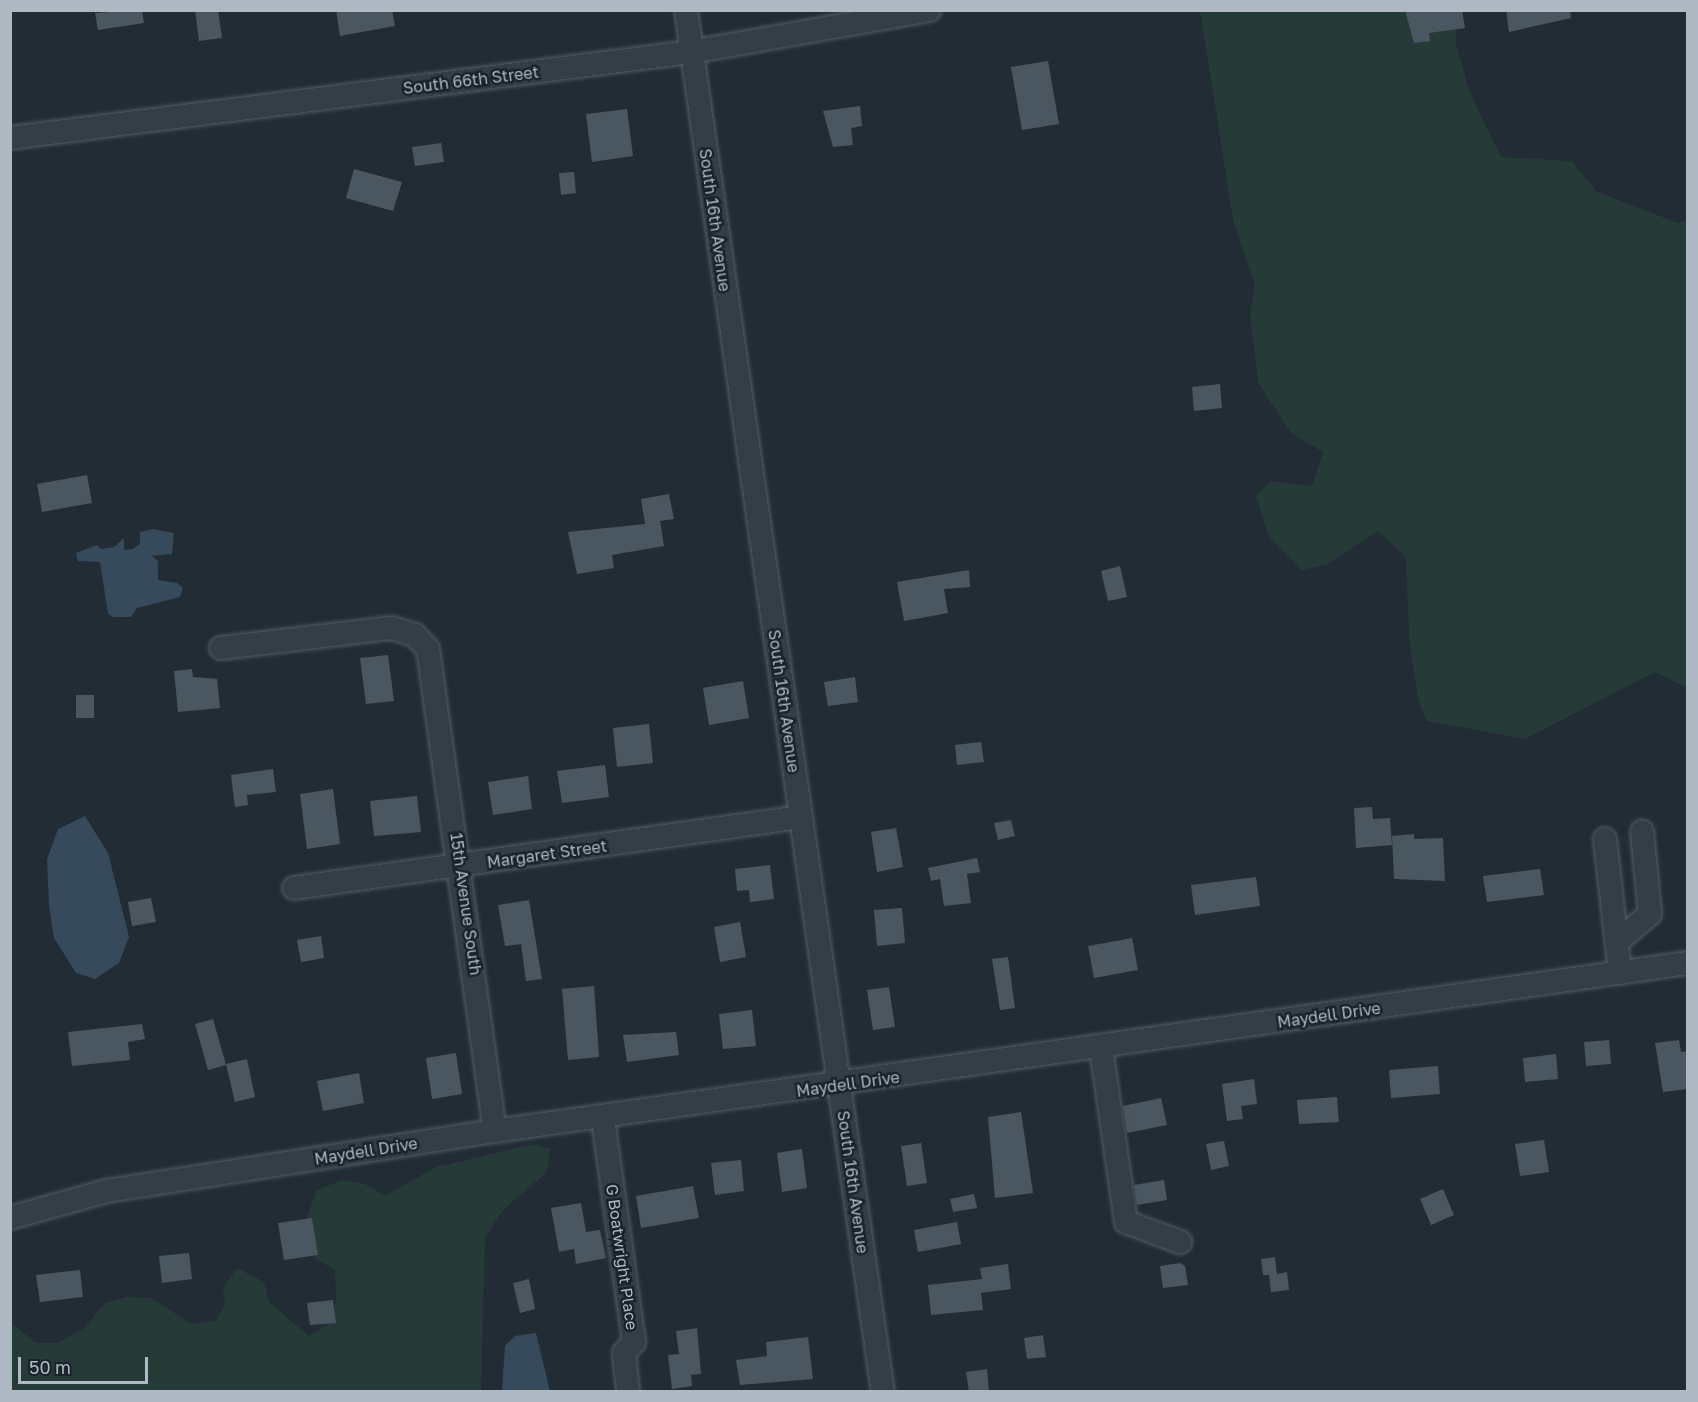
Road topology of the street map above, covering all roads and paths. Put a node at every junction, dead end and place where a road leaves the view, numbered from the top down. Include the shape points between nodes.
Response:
1 (686, 10) edge
2 (929, 10) edge
3 (691, 52) junction
4 (10, 138) edge
5 (221, 648) dead end
6 (801, 817) junction
7 (1642, 831) dead end
8 (1605, 839) dead end
9 (462, 866) junction
10 (294, 888) dead end
11 (1617, 942) junction
12 (1688, 963) edge
13 (1620, 973) junction
14 (1101, 1048) junction
15 (840, 1085) junction
16 (603, 1119) junction
17 (495, 1131) junction
18 (10, 1218) edge
19 (1180, 1242) dead end
20 (628, 1392) edge
21 (883, 1392) edge

1 - 3 street, South 16th Avenue
2 - 3 street, South 66th Street
3 - 4 street, South 66th Street
3 - 6 street, South 16th Avenue
5 - 9 street, 15th Avenue South via 392,628 415,635 428,649
6 - 9 street, Margaret Street
6 - 15 street, South 16th Avenue
7 - 11 street via 1650,914
8 - 11 street
9 - 10 street, Margaret Street
9 - 17 street, 15th Avenue South
11 - 13 street
12 - 13 street, Maydell Drive
13 - 14 street, Maydell Drive
14 - 15 street, Maydell Drive
14 - 19 street via 1126,1222
15 - 16 street, Maydell Drive
15 - 21 street, South 16th Avenue
16 - 17 street, Maydell Drive
16 - 20 street, G Boatwright Place via 634,1342 624,1353
17 - 18 street, Maydell Drive via 107,1191

